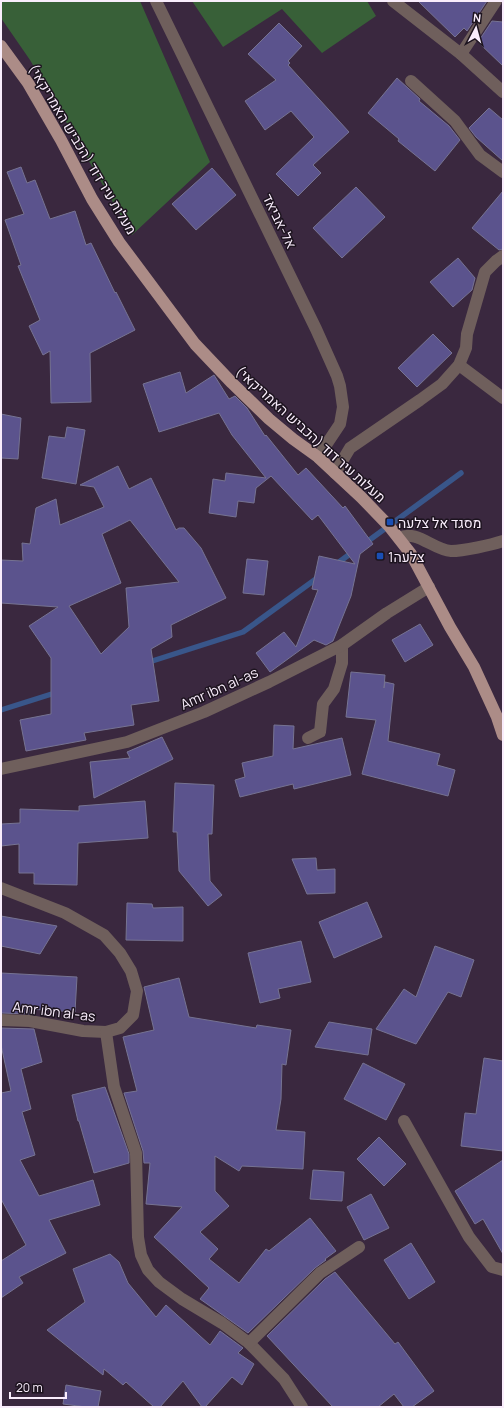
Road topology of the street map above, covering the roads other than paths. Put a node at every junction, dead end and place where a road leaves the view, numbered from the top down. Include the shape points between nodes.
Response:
1 (156, 1) edge
2 (393, 1) edge
3 (496, 1) edge
4 (1, 46) edge
5 (461, 54) junction
6 (411, 81) dead end
7 (503, 92) edge
8 (503, 172) edge
9 (503, 256) edge
10 (459, 365) junction
11 (503, 398) edge
12 (318, 458) junction
13 (335, 473) junction
14 (399, 538) junction
15 (503, 541) edge
16 (429, 587) junction
17 (342, 645) junction
18 (503, 735) edge
19 (308, 738) dead end
20 (1, 768) edge
21 (1, 888) edge
22 (1, 1020) edge
23 (106, 1032) junction
24 (404, 1121) dead end
25 (359, 1247) dead end
26 (503, 1270) edge
27 (249, 1343) junction
28 (302, 1407) edge

1 - 12 street, אל-אביאד via 312,322 340,386 343,407 340,424
2 - 5 street
3 - 5 street
4 - 12 main road, מעלות עיר דוד (הכביש האמריקאי) via 28,83 92,199 119,242 196,344 269,419
5 - 7 street
6 - 8 street via 455,121 480,155
9 - 10 street via 485,272 466,334 466,348
10 - 11 street
10 - 13 street via 442,384 350,448
12 - 13 main road, מעלות עיר דוד (הכביש האמריקאי)
13 - 14 main road, מעלות עיר דוד (הכביש האמריקאי)
14 - 15 street via 405,535 415,536 450,551
14 - 16 main road, מעלות עיר דוד (הכביש האמריקאי)
16 - 17 street, Amr ibn al-as
16 - 18 main road, מעלות עיר דוד (הכביש האמריקאי) via 474,667
17 - 19 street via 342,663 334,689 323,704 320,732
17 - 20 street, Amr ibn al-as via 204,712 127,742
21 - 23 street, Amr ibn al-as via 65,912 104,935 120,953 131,971 137,991 133,1015 120,1028
22 - 23 street, Amr ibn al-as via 30,1021 83,1031
23 - 27 street via 114,1087 136,1153 138,1237 141,1255 148,1270 160,1282
24 - 26 street via 469,1237 492,1266
25 - 27 street via 320,1273
27 - 28 street via 284,1379

